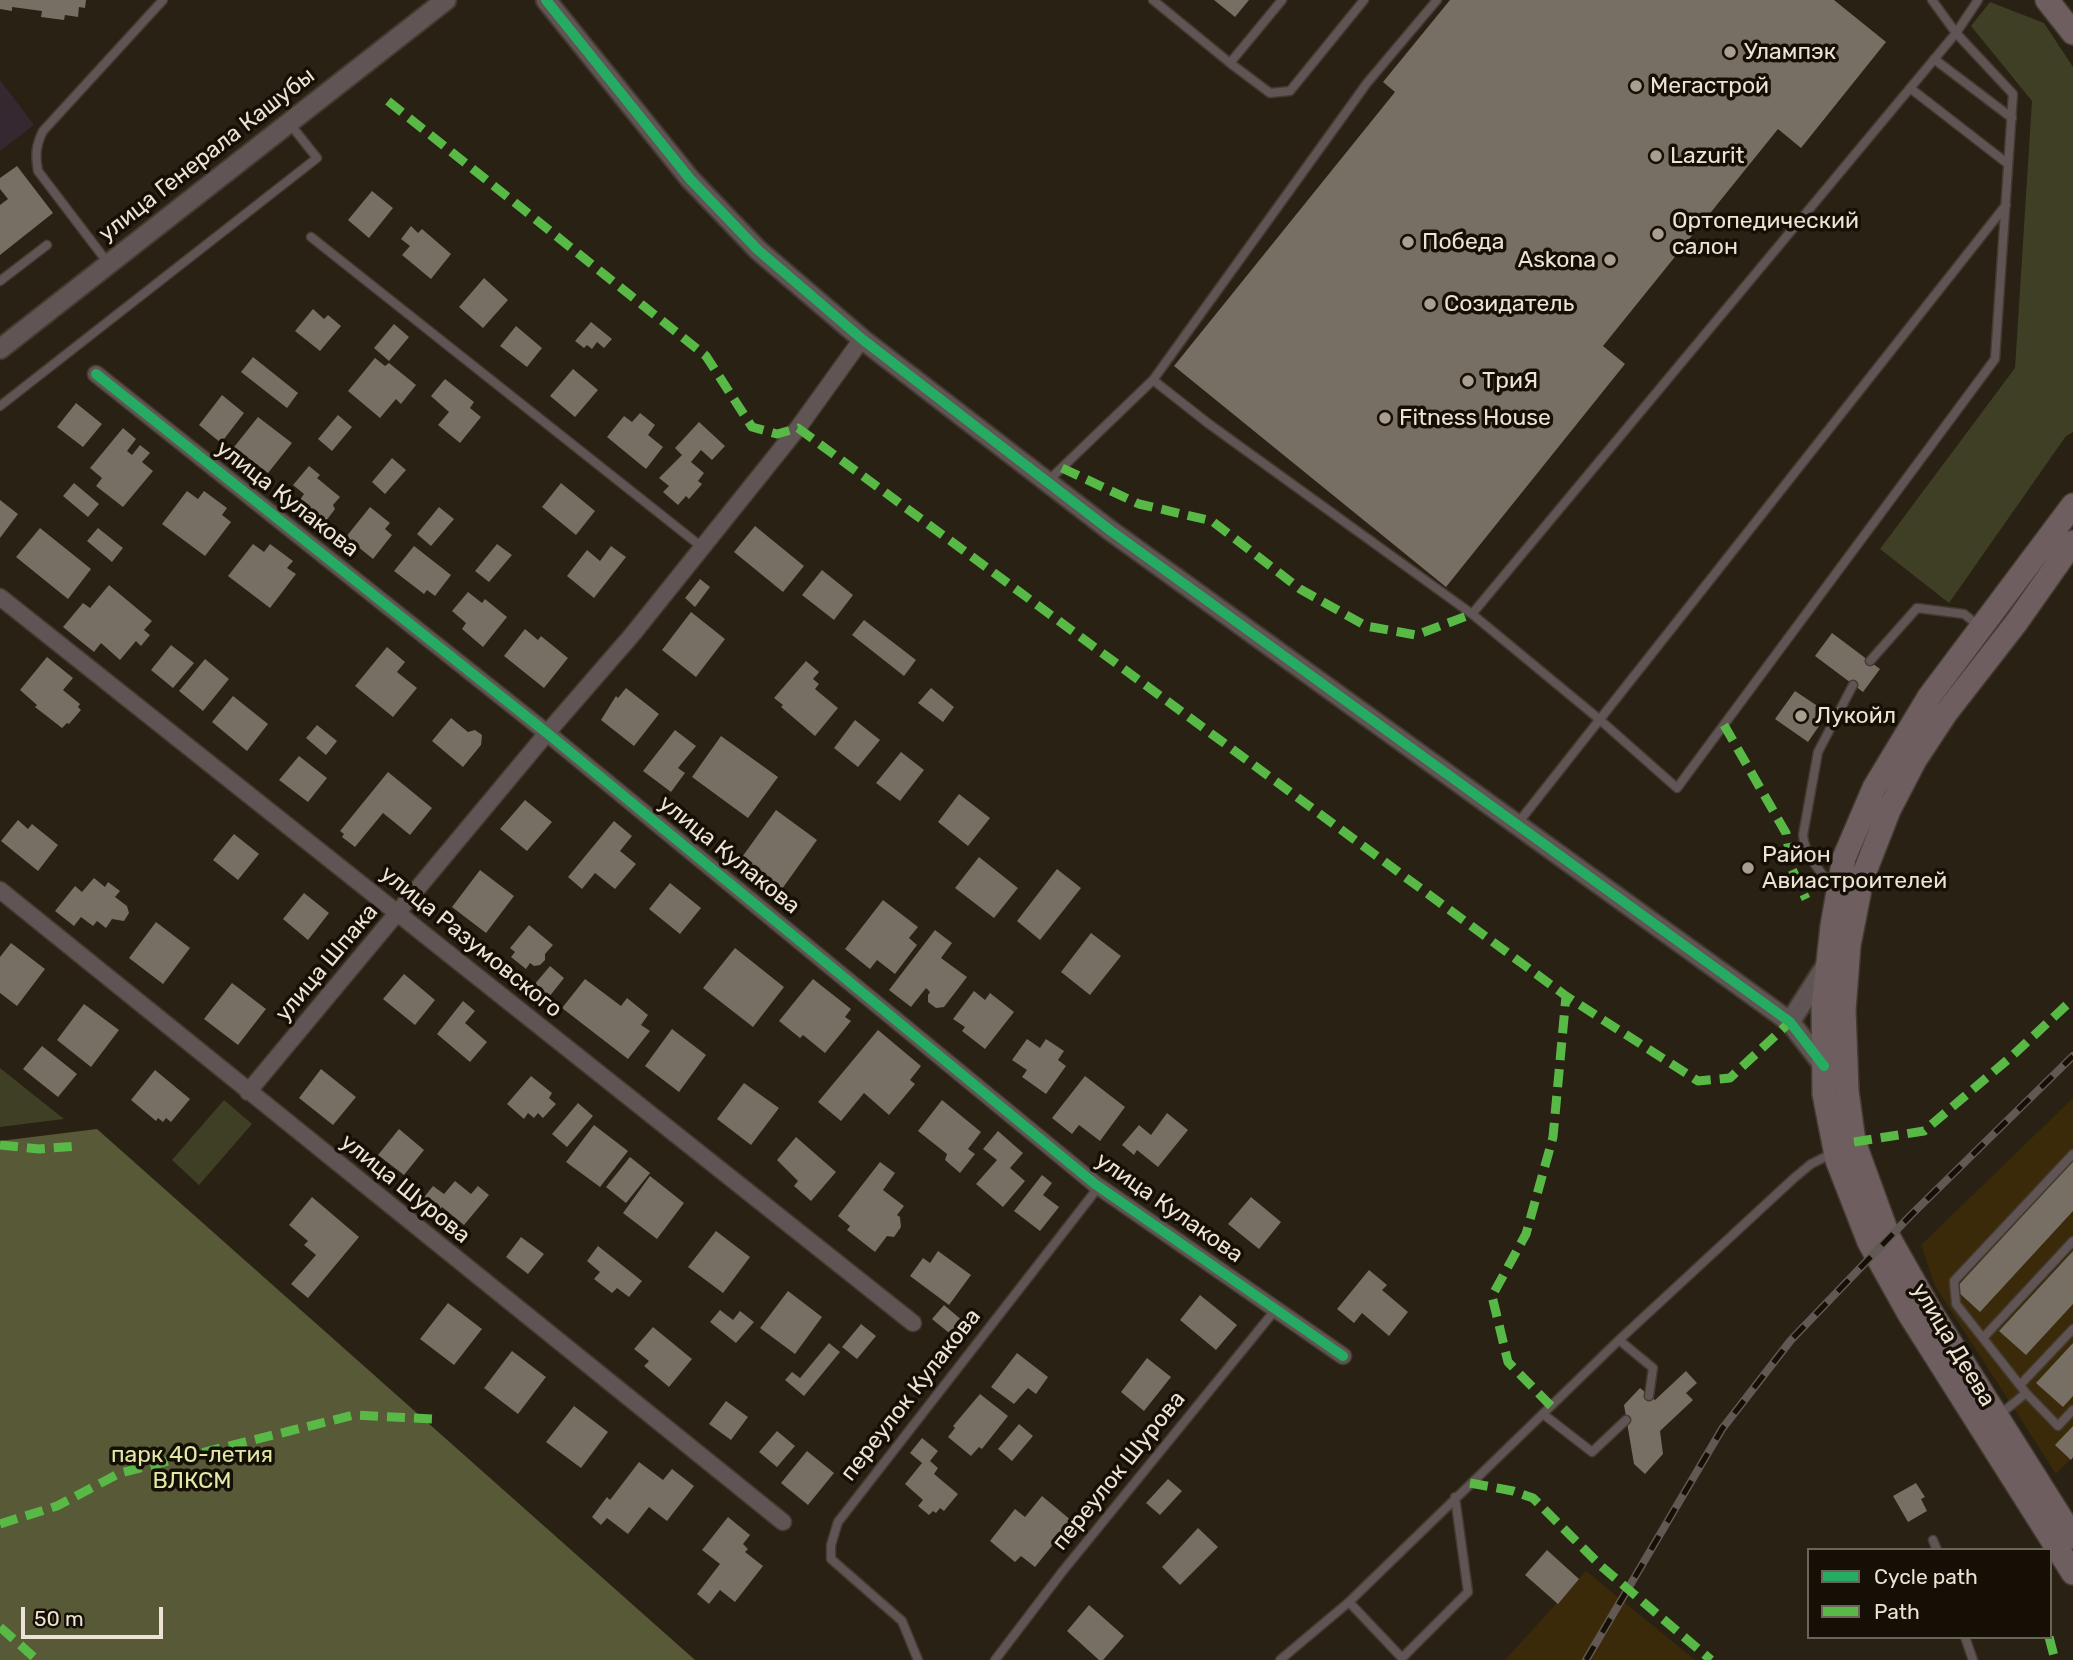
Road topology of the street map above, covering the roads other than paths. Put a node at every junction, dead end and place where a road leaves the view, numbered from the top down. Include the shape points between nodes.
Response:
1 (163, 0) edge
2 (446, 0) edge
3 (546, 0) edge
4 (1153, 0) edge
5 (1282, 0) edge
6 (1364, 0) edge
7 (1437, 0) edge
8 (1931, 0) edge
9 (1978, 0) edge
10 (2047, 0) edge
11 (1956, 33) junction
12 (2073, 33) edge
13 (1934, 59) junction
14 (1230, 63) junction
15 (1910, 88) junction
16 (2012, 118) junction
17 (288, 122) junction
18 (2008, 164) junction
19 (2006, 205) junction
20 (311, 237) dead end
21 (47, 245) dead end
22 (108, 263) junction
23 (0, 281) edge
24 (862, 339) junction
25 (0, 349) edge
26 (96, 374) dead end
27 (1153, 380) junction
28 (0, 406) edge
29 (1047, 482) junction
30 (2073, 505) edge
31 (2073, 542) edge
32 (703, 548) junction
33 (0, 597) edge
34 (1472, 614) junction
35 (1981, 628) junction
36 (1870, 661) dead end
37 (1853, 685) dead end
38 (1600, 719) junction
39 (547, 733) junction
40 (1518, 823) junction
41 (0, 890) edge
42 (1838, 894) junction
43 (398, 914) junction
44 (1829, 961) junction
45 (1790, 1022) junction
46 (1824, 1066) junction
47 (248, 1092) junction
48 (1844, 1147) junction
49 (2073, 1154) edge
50 (1097, 1189) dead end
51 (2073, 1241) edge
52 (1276, 1309) junction
53 (913, 1323) dead end
54 (2073, 1329) edge
55 (1983, 1338) junction
56 (1619, 1340) junction
57 (1343, 1356) dead end
58 (2020, 1385) junction
59 (2026, 1394) junction
60 (1649, 1396) dead end
61 (2073, 1410) edge
62 (1543, 1414) junction
63 (1997, 1417) junction
64 (1626, 1420) dead end
65 (1455, 1497) junction
66 (783, 1522) dead end
67 (2073, 1537) edge
68 (1934, 1540) dead end
69 (1936, 1548) edge
70 (2073, 1573) edge
71 (1349, 1602) junction
72 (1966, 1639) edge
73 (918, 1660) edge
74 (996, 1660) edge
75 (1280, 1660) edge
76 (1973, 1660) edge

1 - 22 lane via 37,143 38,171
2 - 17 street, улица Генерала Кашубы
3 - 24 street via 690,179 758,250
4 - 14 lane
5 - 14 lane
6 - 14 lane via 1290,92 1270,93
7 - 27 lane via 1367,83
8 - 11 lane
9 - 11 lane
10 - 12 main road
11 - 13 lane
11 - 16 lane via 2013,94
13 - 15 lane
13 - 16 lane
15 - 18 lane
15 - 34 lane
16 - 18 lane
17 - 22 street, улица Генерала Кашубы
17 - 28 lane via 317,158
18 - 19 lane
19 - 38 lane
19 - 38 lane via 1995,359 1677,788
20 - 32 lane
21 - 23 lane
22 - 25 street, улица Генерала Кашубы
24 - 29 street
24 - 32 street, улица Шпака
26 - 39 street, улица Кулакова
27 - 29 lane
27 - 34 lane
29 - 40 street
30 - 35 main road
31 - 48 main road via 1915,760 1871,850 1845,974
32 - 39 street, улица Шпака
33 - 43 street, улица Разумовского
34 - 38 lane
35 - 36 lane via 1964,614 1917,608
35 - 42 main road via 1929,698 1874,788 1844,858
37 - 42 lane via 1818,752 1803,835 1813,862
38 - 40 lane
39 - 43 street, улица Шпака
39 - 52 street, улица Кулакова via 1095,1184
40 - 45 street
41 - 47 street, улица Шурова
42 - 44 main road
43 - 47 street, улица Шпака
43 - 53 street, улица Разумовского
44 - 45 street
44 - 46 main road via 1823,1007
45 - 46 street
46 - 48 main road via 1824,1094
47 - 66 street, улица Шурова
48 - 56 lane via 1793,1179
48 - 63 main road, улица Деева via 1889,1238
48 - 70 main road via 1869,1242 1908,1312
49 - 55 lane via 1954,1282 1956,1304
50 - 73 lane, переулок Кулакова via 838,1522 831,1559 902,1621
51 - 55 lane
52 - 57 street, улица Кулакова
52 - 74 lane, переулок Шурова
54 - 58 lane
55 - 58 lane
56 - 60 lane via 1653,1368
56 - 62 lane
58 - 59 lane
59 - 61 lane via 2058,1426
59 - 63 lane
62 - 64 lane via 1592,1452
62 - 65 lane
63 - 67 main road, улица Деева
65 - 71 lane
65 - 71 lane via 1468,1592 1402,1658
68 - 69 lane
71 - 75 lane
72 - 76 lane

